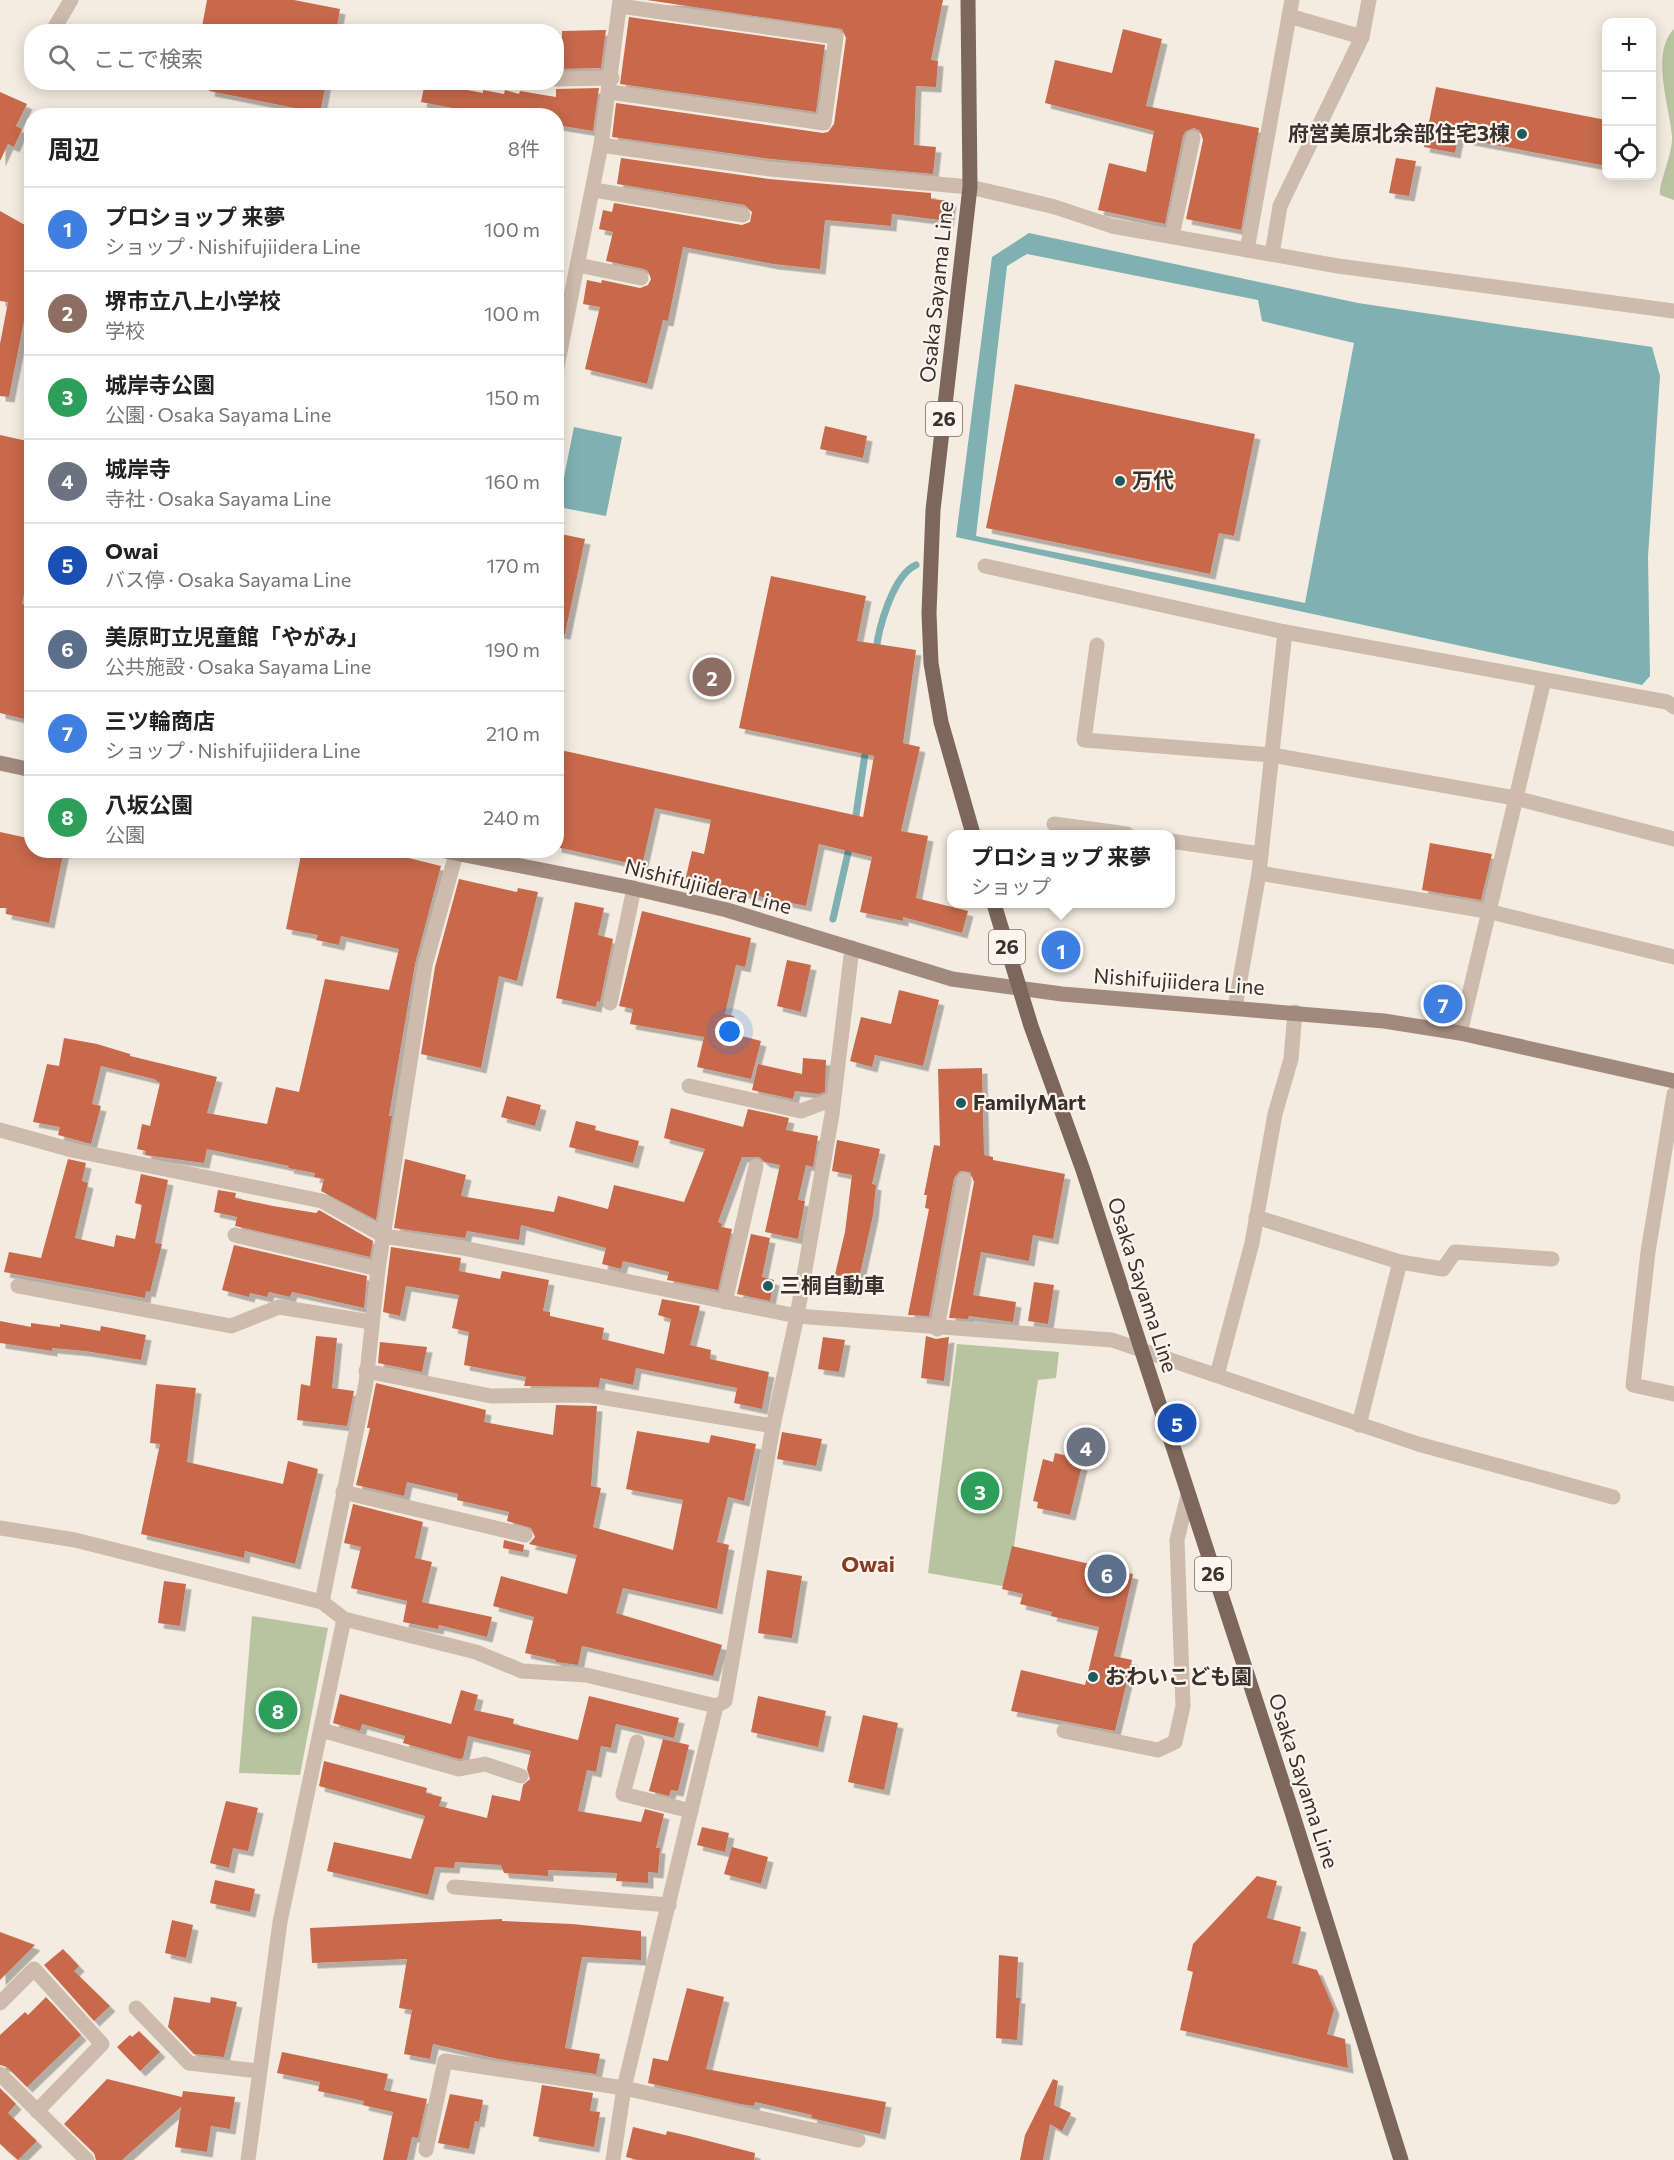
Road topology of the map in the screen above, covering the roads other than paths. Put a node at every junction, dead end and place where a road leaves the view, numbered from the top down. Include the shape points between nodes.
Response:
1 (71, 0) edge
2 (968, 0) edge
3 (1292, 0) edge
4 (1369, 0) edge
5 (620, 3) edge
6 (1289, 16) junction
7 (57, 24) edge
8 (1362, 37) junction
9 (564, 80) edge
10 (611, 85) junction
11 (1193, 138) dead end
12 (602, 145) junction
13 (970, 187) junction
14 (594, 190) junction
15 (743, 216) dead end
16 (1172, 236) junction
17 (1247, 250) junction
18 (1272, 254) junction
19 (578, 266) junction
20 (641, 278) dead end
21 (1674, 311) edge
22 (564, 333) edge
23 (985, 566) dead end
24 (1285, 632) junction
25 (1097, 645) dead end
26 (1545, 680) junction
27 (1674, 707) edge
28 (1272, 755) junction
29 (0, 763) edge
30 (24, 768) edge
31 (1515, 798) junction
32 (1054, 824) dead end
33 (972, 830) edge
34 (1098, 830) edge
35 (1674, 839) edge
36 (1175, 842) edge
37 (1261, 854) junction
38 (458, 858) edge
39 (485, 858) edge
40 (1259, 873) junction
41 (634, 888) junction
42 (996, 908) edge
43 (1487, 912) junction
44 (852, 948) junction
45 (1674, 957) edge
46 (1021, 990) junction
47 (610, 1003) dead end
48 (1235, 1008) junction
49 (1295, 1012) junction
50 (1460, 1034) junction
51 (1674, 1081) edge
52 (689, 1086) dead end
53 (1674, 1094) edge
54 (833, 1099) junction
55 (0, 1130) edge
56 (756, 1167) dead end
57 (964, 1180) dead end
58 (1256, 1217) junction
59 (235, 1235) dead end
60 (384, 1236) junction
61 (1552, 1259) dead end
62 (1400, 1262) junction
63 (378, 1269) junction
64 (18, 1286) dead end
65 (725, 1302) junction
66 (797, 1316) junction
67 (371, 1322) junction
68 (937, 1329) junction
69 (1139, 1347) junction
70 (366, 1371) junction
71 (1217, 1375) junction
72 (1674, 1394) edge
73 (1359, 1425) junction
74 (772, 1426) junction
75 (343, 1492) junction
76 (1188, 1496) junction
77 (1613, 1497) dead end
78 (0, 1528) edge
79 (525, 1535) dead end
80 (322, 1602) junction
81 (344, 1619) junction
82 (716, 1706) junction
83 (321, 1730) junction
84 (1064, 1731) dead end
85 (637, 1742) dead end
86 (521, 1776) dead end
87 (691, 1811) junction
88 (454, 1887) dead end
89 (669, 1905) junction
90 (0, 2003) edge
91 (136, 2008) dead end
92 (258, 2071) junction
93 (0, 2074) edge
94 (624, 2088) junction
95 (37, 2111) junction
96 (858, 2140) dead end
97 (426, 2150) dead end
98 (87, 2160) edge
99 (248, 2160) edge
100 (613, 2160) edge
101 (1401, 2160) edge

1 - 7 street
2 - 13 main road, Osaka Sayama Line / 26
3 - 6 street
4 - 8 street
5 - 10 street
5 - 10 street via 836,38 824,123
6 - 8 street
6 - 17 street
8 - 18 street via 1280,206
9 - 10 street
10 - 12 street
11 - 16 street
12 - 13 street via 770,169
12 - 14 street
13 - 16 street via 1055,207 1112,226
13 - 33 main road, Osaka Sayama Line / 26 via 933,510 929,613 941,722
14 - 15 street
14 - 19 street
16 - 17 street
17 - 18 street
18 - 21 street
19 - 20 street
19 - 22 street
23 - 24 street
24 - 26 street
24 - 28 street
25 - 28 street via 1084,740
26 - 27 street via 1667,702
26 - 31 street
28 - 31 street
28 - 37 street
29 - 30 main road
31 - 35 street
31 - 43 street
32 - 34 street
36 - 37 street
37 - 40 street
38 - 60 street via 425,965
39 - 41 main road, Nishifujiidera Line
40 - 43 street
40 - 48 street
41 - 44 main road, Nishifujiidera Line via 727,910
41 - 47 street
42 - 46 main road, Osaka Sayama Line / 26
43 - 45 street
43 - 50 street
44 - 46 main road, Nishifujiidera Line via 952,979
44 - 54 street
46 - 48 main road, Nishifujiidera Line
46 - 69 main road, Osaka Sayama Line / 26
48 - 49 main road, Nishifujiidera Line
49 - 50 main road, Nishifujiidera Line
49 - 58 street via 1291,1059 1275,1114
50 - 51 main road, Nishifujiidera Line
52 - 54 street via 801,1112
53 - 72 street via 1648,1252 1633,1385
54 - 66 street
55 - 60 street via 72,1150 322,1201
56 - 65 street
57 - 68 street
58 - 62 street
58 - 71 street
59 - 63 street
60 - 63 street
60 - 65 street via 463,1248
61 - 62 street via 1455,1252 1443,1269
62 - 73 street
63 - 67 street
64 - 67 street via 231,1326 279,1307
65 - 66 street
66 - 68 street
66 - 74 street
67 - 70 street
68 - 69 street via 1112,1340
69 - 71 street
69 - 76 main road, Osaka Sayama Line / 26
70 - 74 street via 491,1396 588,1395
70 - 75 street
71 - 73 street
73 - 77 street
74 - 82 street via 725,1701
75 - 79 street
75 - 80 street
76 - 84 street via 1177,1540 1183,1706 1175,1742 1158,1750
76 - 101 main road, Osaka Sayama Line / 26
78 - 80 street via 75,1540
80 - 81 street
81 - 82 street via 476,1652 522,1671 586,1675
81 - 83 street
82 - 87 street
83 - 86 street via 459,1769 485,1764
83 - 92 street via 280,1922
85 - 87 street via 623,1794
87 - 89 street
88 - 89 street
89 - 94 street
90 - 95 street via 34,1969 102,2043
91 - 92 street via 189,2063
92 - 99 street
93 - 95 street
94 - 96 street
94 - 97 street via 445,2061
94 - 100 street
95 - 98 street

